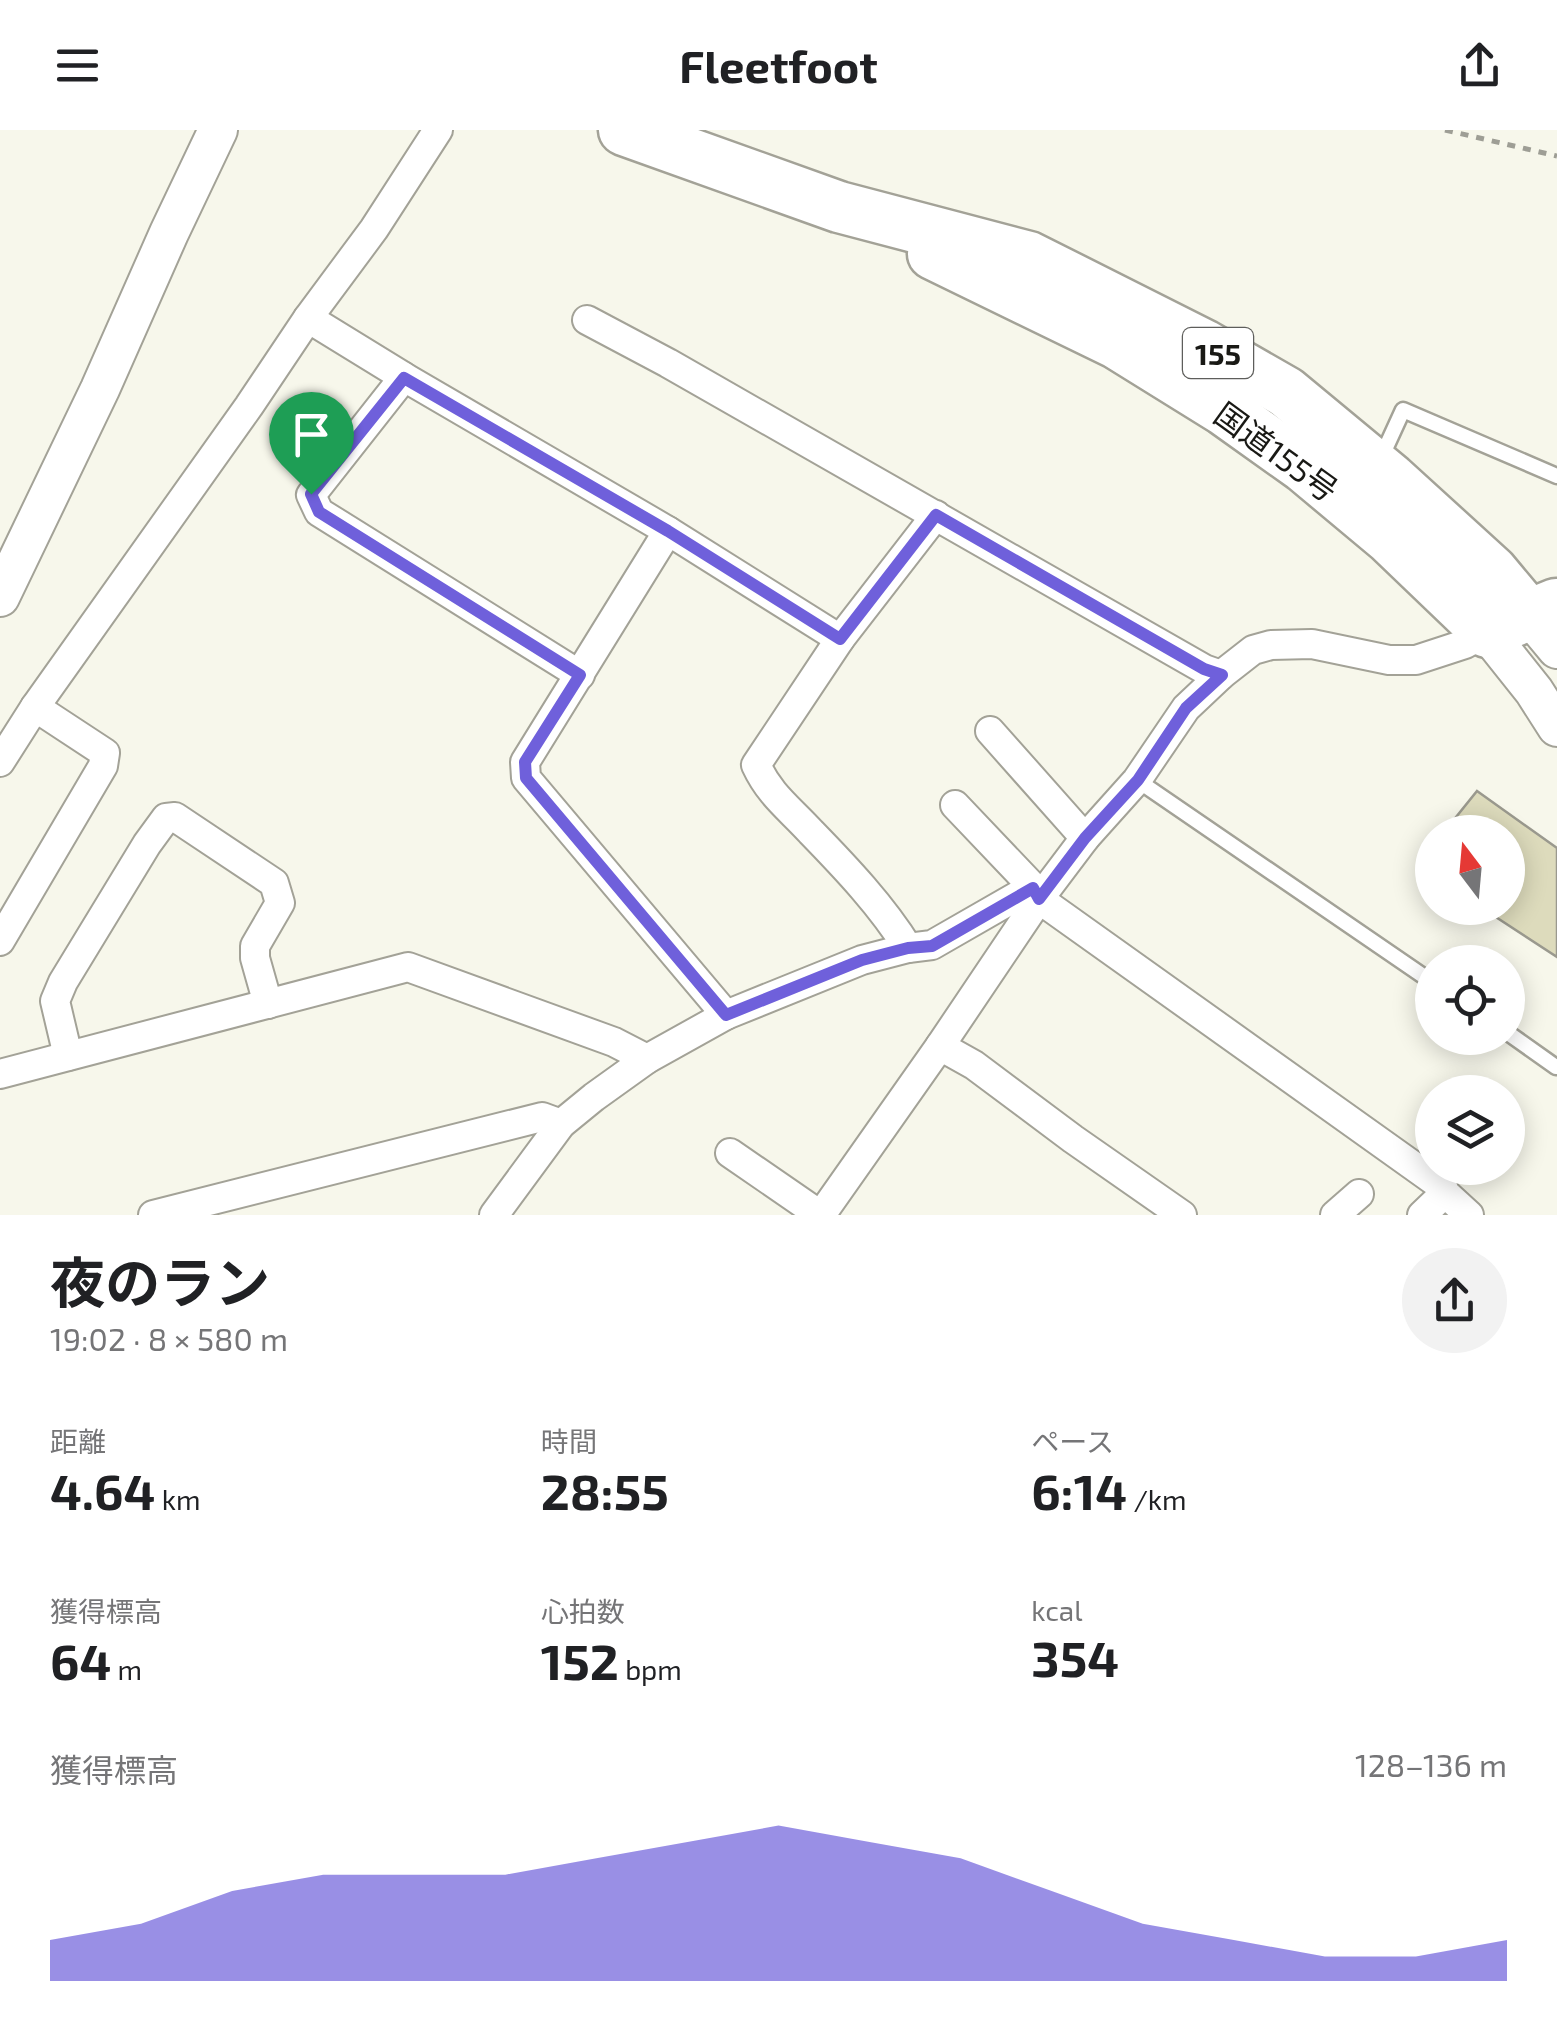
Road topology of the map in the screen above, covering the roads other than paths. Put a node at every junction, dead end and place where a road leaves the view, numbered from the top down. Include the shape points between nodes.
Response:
1 (218, 130) edge
2 (438, 130) edge
3 (624, 130) edge
4 (839, 208) junction
5 (308, 318) junction
6 (586, 320) dead end
7 (404, 378) junction
8 (1377, 468) junction
9 (1557, 476) edge
10 (936, 515) junction
11 (668, 531) junction
12 (0, 598) edge
13 (1532, 624) edge
14 (840, 639) junction
15 (580, 675) junction
16 (1222, 675) junction
17 (35, 707) junction
18 (1557, 727) edge
19 (990, 731) dead end
20 (0, 762) edge
21 (1138, 780) junction
22 (954, 806) dead end
23 (1085, 838) junction
24 (1036, 893) junction
25 (0, 941) edge
26 (908, 948) junction
27 (1415, 970) edge
28 (268, 1004) junction
29 (726, 1015) junction
30 (940, 1046) junction
31 (1525, 1046) edge
32 (68, 1056) junction
33 (647, 1059) junction
34 (1556, 1067) edge
35 (0, 1074) edge
36 (562, 1124) junction
37 (730, 1153) dead end
38 (1445, 1193) junction
39 (1359, 1194) dead end
40 (153, 1215) edge
41 (494, 1215) edge
42 (821, 1215) edge
43 (1182, 1215) edge
44 (1335, 1215) edge
45 (1422, 1215) edge
46 (1468, 1215) edge

1 - 12 street
2 - 5 street
3 - 4 highway, 国道155号 / 155
4 - 8 highway, 国道155号 / 155 via 1030,258 1286,392
4 - 13 highway, 国道155号 / 155 via 1116,343 1224,410 1375,526
5 - 7 street
5 - 17 street
6 - 10 street
7 - 11 street
7 - 15 street via 311,494 319,512
8 - 9 lane via 1403,410
8 - 13 highway, 国道155号 / 155 via 1492,571
10 - 14 street
10 - 16 street
11 - 14 street
11 - 15 street
13 - 16 street via 1416,660 1312,644 1271,645 1253,650
13 - 18 street via 1534,692
14 - 26 street via 756,765 766,785
15 - 29 street via 525,762 526,778
16 - 21 street via 1186,708
17 - 20 street
17 - 25 street via 105,753
19 - 23 street
21 - 23 street
21 - 27 lane
22 - 24 street
23 - 24 street
24 - 26 street via 932,946
24 - 30 street
24 - 38 street
26 - 29 street
28 - 32 street
28 - 32 street via 255,946 280,903 274,883 175,817 166,818 63,982 55,1002
28 - 33 street via 408,967
29 - 33 street
30 - 42 street
30 - 43 street
31 - 34 lane
32 - 35 street
33 - 36 street
36 - 40 street via 542,1117
36 - 41 street
37 - 42 street
38 - 45 street
38 - 46 street
39 - 44 street

